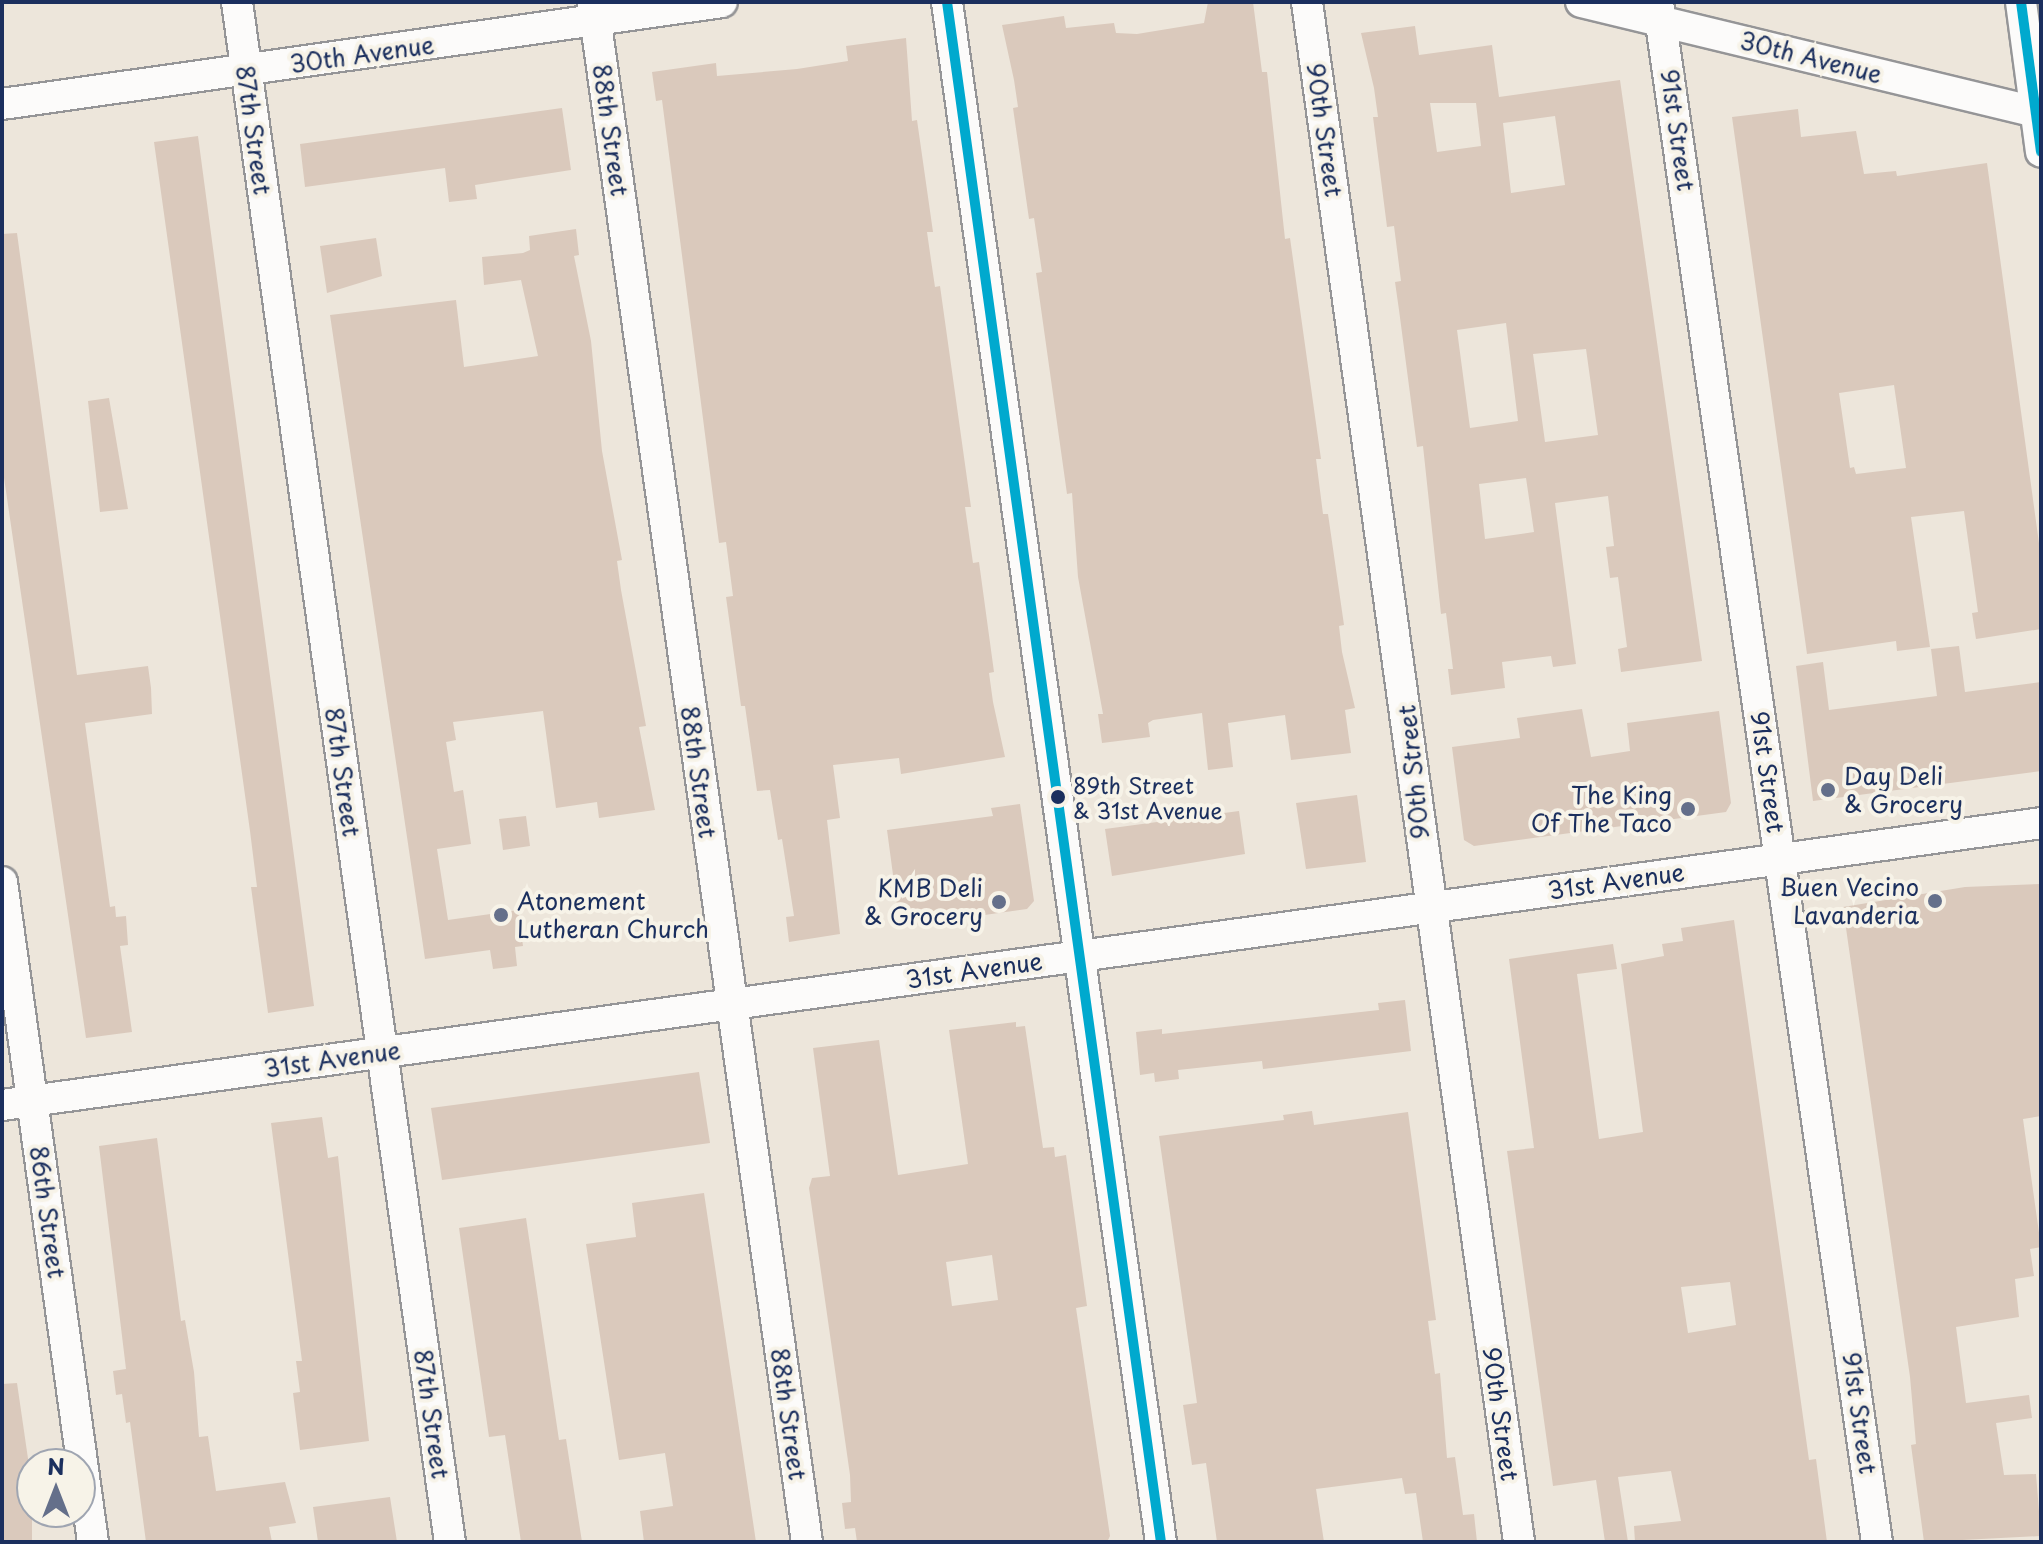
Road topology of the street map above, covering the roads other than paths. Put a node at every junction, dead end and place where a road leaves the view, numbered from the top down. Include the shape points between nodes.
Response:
1 (237, 2) edge
2 (722, 2) edge
3 (947, 2) edge
4 (1307, 2) edge
5 (1581, 2) edge
6 (2021, 2) edge
7 (595, 11) edge
8 (1659, 11) edge
9 (246, 70) junction
10 (2, 104) edge
11 (2038, 113) edge
12 (2041, 152) edge
13 (2041, 823) edge
14 (1779, 858) junction
15 (2, 882) edge
16 (1432, 907) junction
17 (1079, 956) junction
18 (731, 1004) junction
19 (382, 1052) junction
20 (32, 1100) junction
21 (2, 1105) edge
22 (93, 1542) edge
23 (450, 1542) edge
24 (807, 1542) edge
25 (1161, 1542) edge
26 (1519, 1542) edge
27 (1877, 1542) edge

1 - 9 street, 87th Street
2 - 7 street, 30th Avenue
3 - 17 street
4 - 16 street, 90th Street
5 - 8 street, 30th Avenue
6 - 11 street
7 - 9 street, 30th Avenue
7 - 18 street, 88th Street
8 - 11 street, 30th Avenue
8 - 14 street, 91st Street
9 - 10 street, 30th Avenue
9 - 19 street, 87th Street
11 - 12 street
13 - 14 street, 31st Avenue
14 - 16 street, 31st Avenue
14 - 27 street, 91st Street
15 - 20 street, 86th Street
16 - 17 street, 31st Avenue
16 - 26 street, 90th Street
17 - 18 street, 31st Avenue
17 - 25 street
18 - 19 street, 31st Avenue
18 - 24 street, 88th Street
19 - 20 street, 31st Avenue
19 - 23 street, 87th Street
20 - 21 street, 31st Avenue
20 - 22 street, 86th Street

